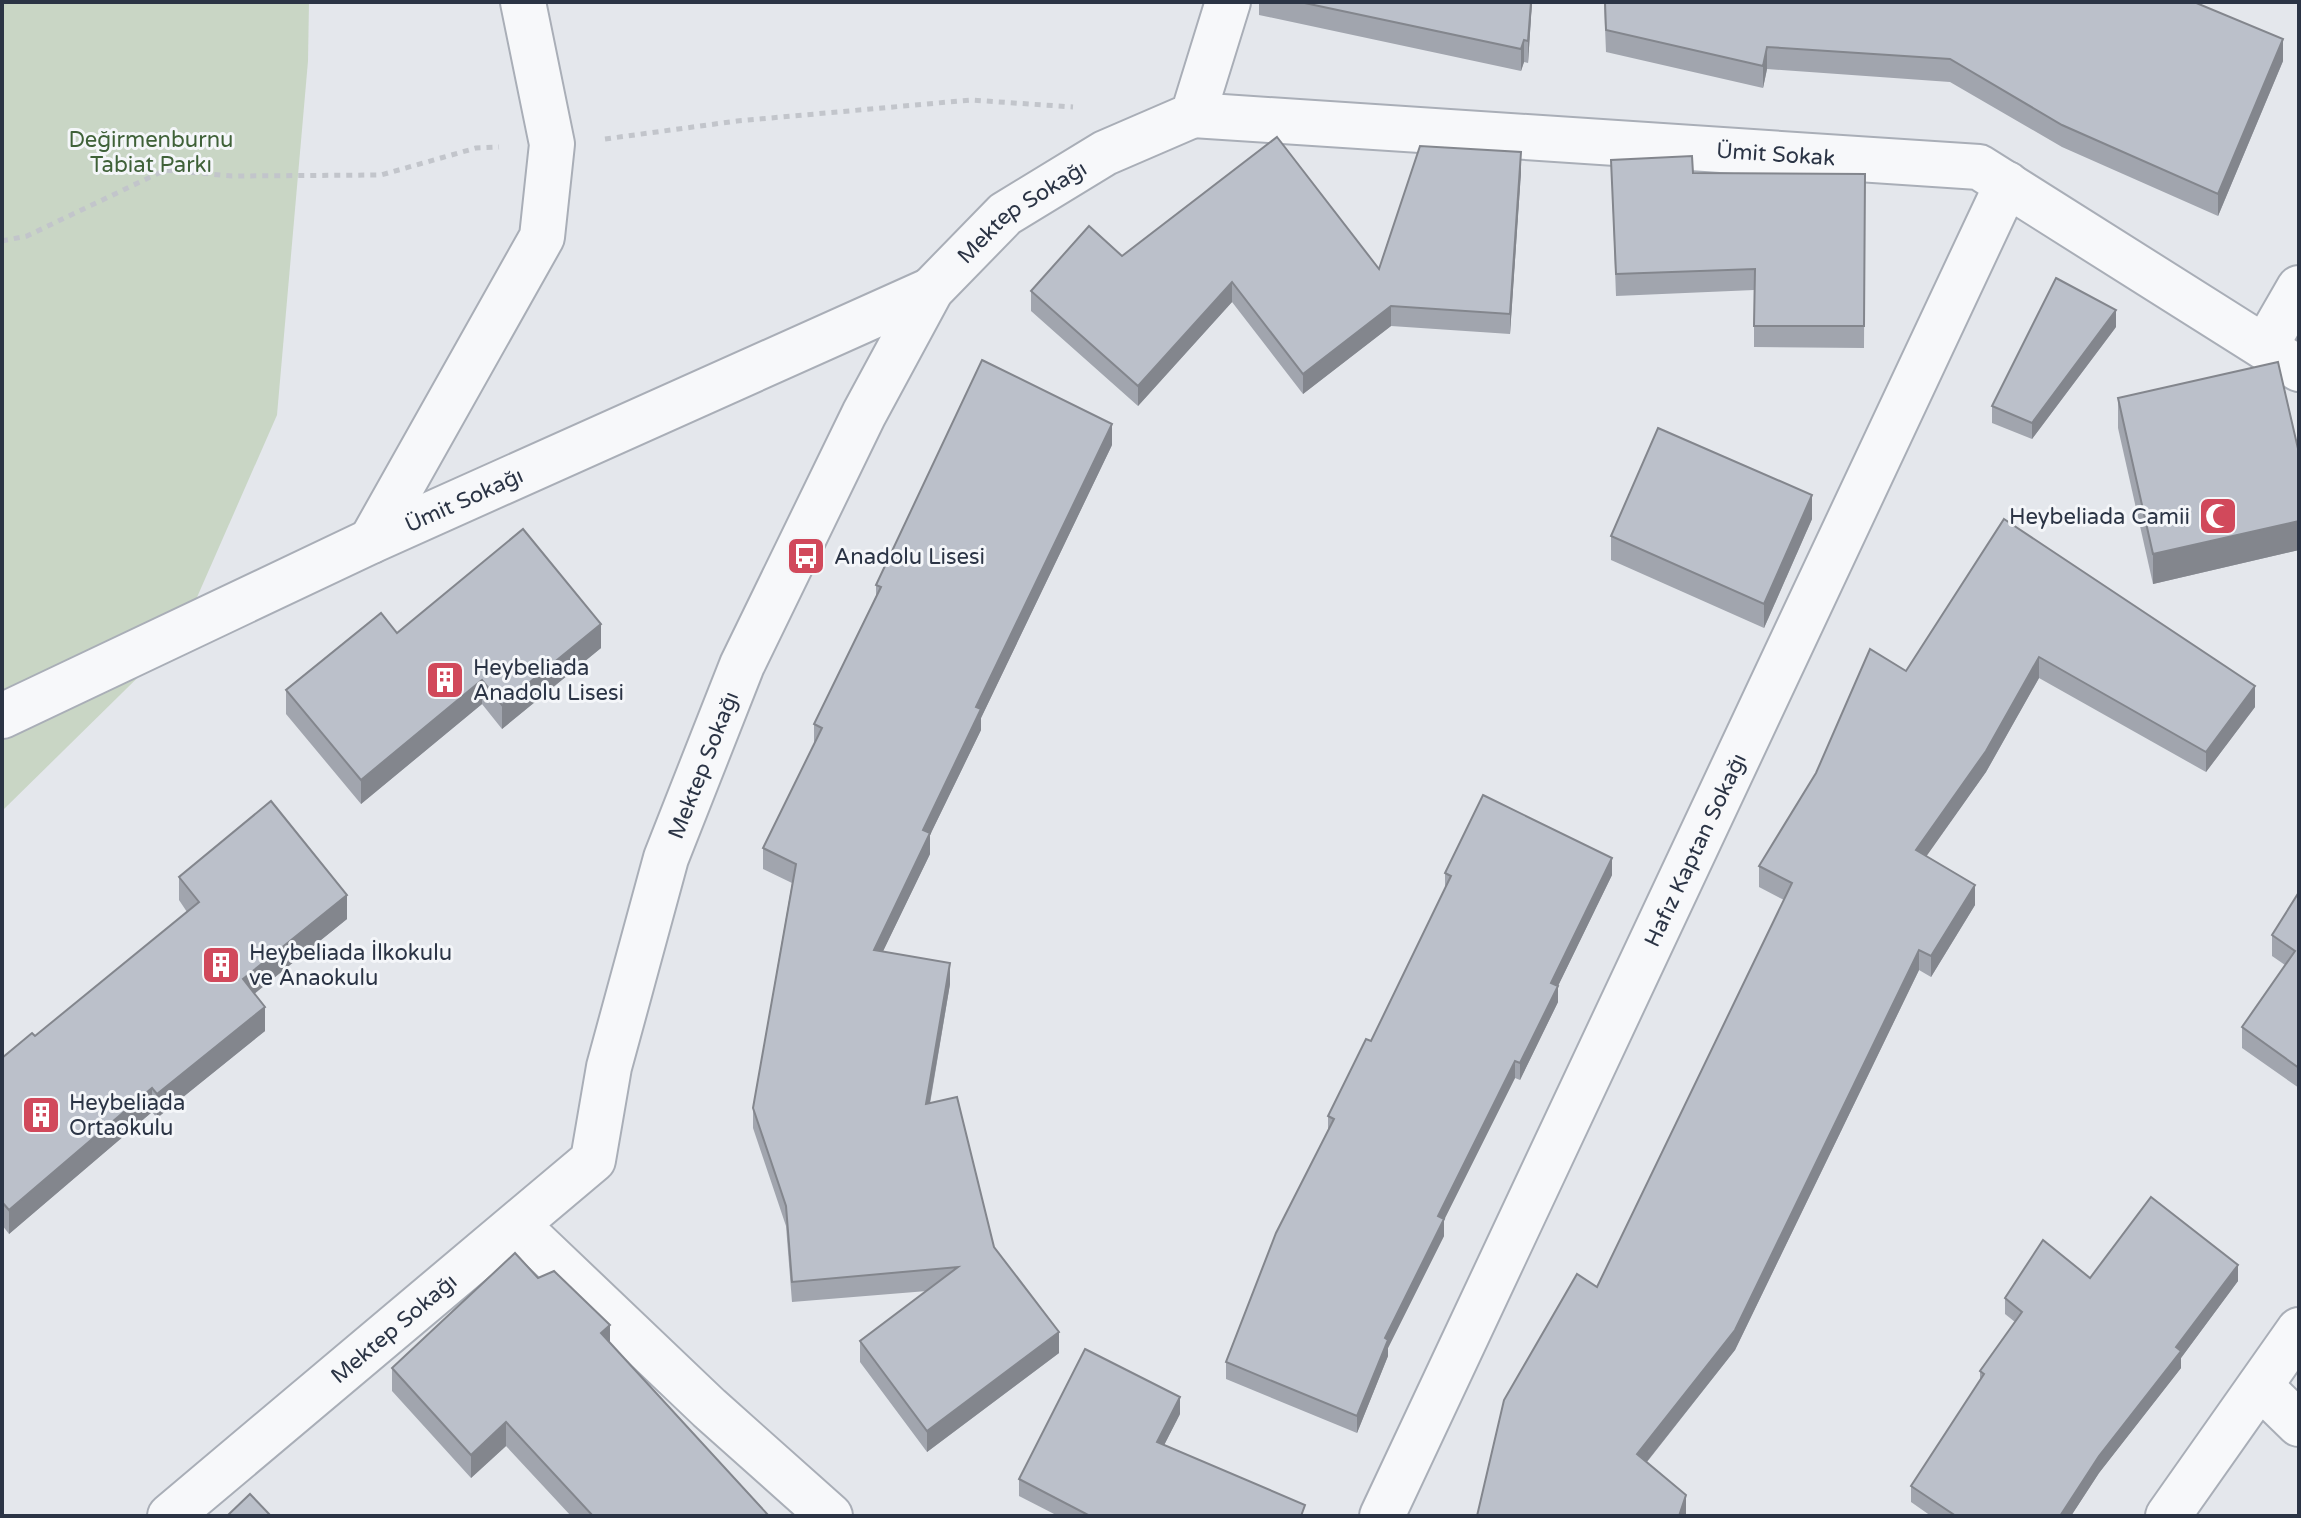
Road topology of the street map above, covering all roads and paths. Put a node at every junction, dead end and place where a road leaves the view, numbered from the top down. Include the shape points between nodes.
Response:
1 (523, 2) edge
2 (1228, 2) edge
3 (1082, 108) dead end
4 (1193, 115) junction
5 (552, 144) junction
6 (2007, 184) junction
7 (2, 241) edge
8 (2299, 288) edge
9 (931, 290) junction
10 (2282, 358) edge
11 (371, 541) junction
12 (2, 716) edge
13 (517, 1225) junction
14 (2299, 1330) edge
15 (2260, 1386) junction
16 (2299, 1424) edge
17 (170, 1516) edge
18 (830, 1516) edge
19 (1382, 1516) edge
20 (2168, 1516) edge

1 - 5 street
2 - 4 street
3 - 5 path via 971,100
4 - 6 street, Ümit Sokak via 1979,167
4 - 9 street, Mektep Sokağı via 1105,153 1005,214
5 - 7 path via 476,148 381,175 232,176 165,170 27,236
5 - 11 street via 542,237
6 - 10 street, Ümit Sokak
6 - 19 street, Hafız Kaptan Sokağı
8 - 10 street
9 - 11 street, Ümit Sokağı
9 - 13 street, Mektep Sokağı via 864,414 742,665 666,858 609,1067 593,1160
11 - 12 street, Ümit Sokağı
13 - 17 street, Mektep Sokağı
13 - 18 street
14 - 15 street
15 - 16 street
15 - 20 street

